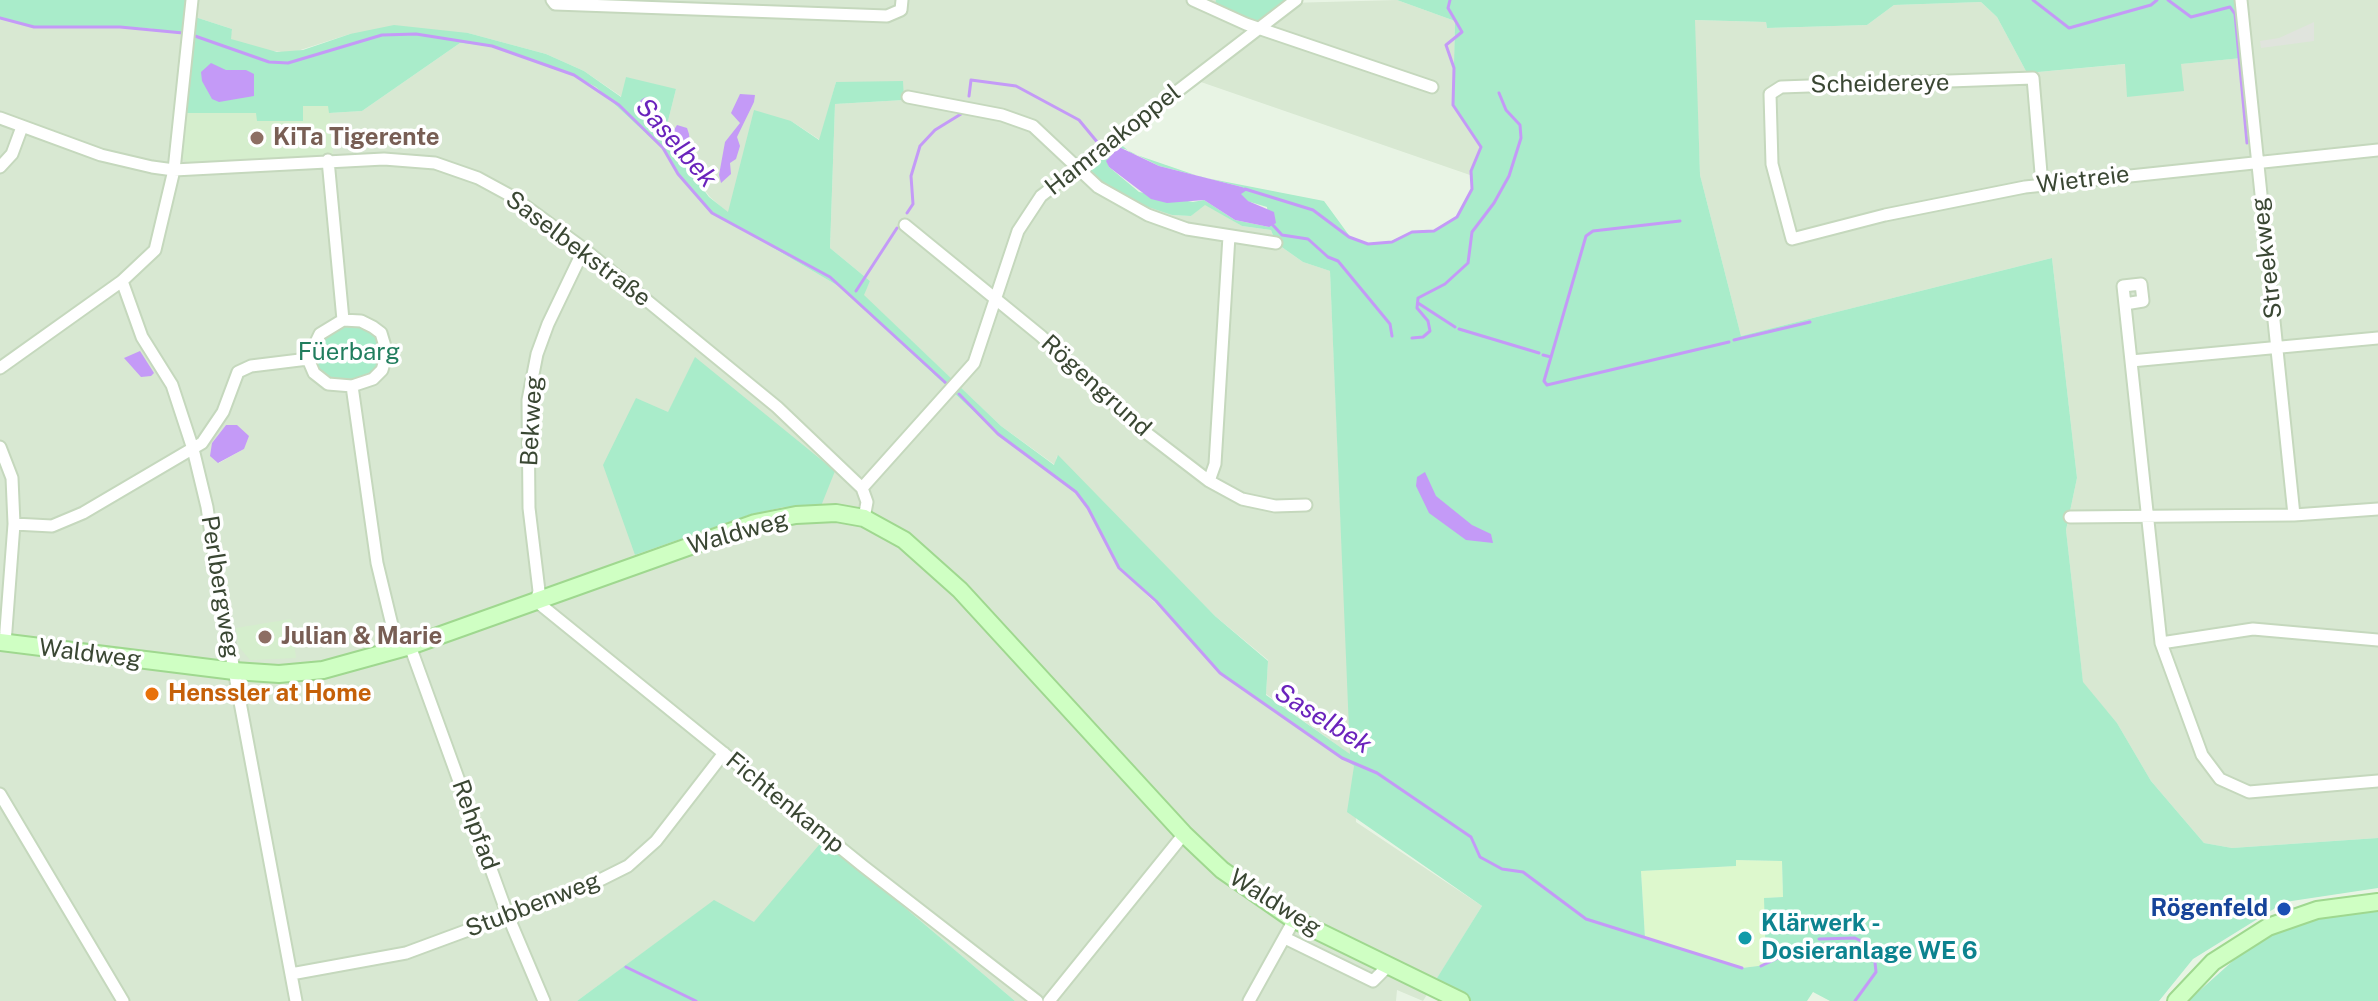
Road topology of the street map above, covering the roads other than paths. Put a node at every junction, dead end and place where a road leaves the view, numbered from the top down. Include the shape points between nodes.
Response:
1 (192, 0) edge
2 (552, 0) edge
3 (1193, 0) edge
4 (1296, 0) edge
5 (2241, 0) edge
6 (713, 5) edge
7 (902, 5) edge
8 (1260, 28) junction
9 (1432, 87) dead end
10 (908, 97) dead end
11 (0, 118) edge
12 (22, 127) junction
13 (2378, 150) edge
14 (328, 160) junction
15 (2256, 162) junction
16 (0, 167) edge
17 (174, 170) junction
18 (1079, 170) junction
19 (2042, 185) junction
20 (905, 225) dead end
21 (1229, 236) junction
22 (1792, 239) joint
23 (1276, 243) dead end
24 (584, 249) junction
25 (122, 281) junction
26 (998, 299) junction
27 (2125, 304) dead end
28 (343, 320) junction
29 (2378, 338) edge
30 (2278, 346) junction
31 (308, 359) junction
32 (2131, 361) junction
33 (0, 368) edge
34 (352, 386) junction
35 (0, 447) edge
36 (193, 449) junction
37 (1209, 481) junction
38 (862, 488) junction
39 (1306, 505) dead end
40 (2378, 509) edge
41 (2294, 515) junction
42 (2070, 517) dead end
43 (864, 518) junction
44 (2149, 518) junction
45 (14, 524) junction
46 (536, 601) junction
47 (2378, 640) edge
48 (2, 642) edge
49 (2161, 643) junction
50 (404, 648) junction
51 (234, 671) junction
52 (724, 753) junction
53 (2378, 781) edge
54 (0, 794) edge
55 (1184, 834) junction
56 (2378, 902) edge
57 (508, 916) junction
58 (1294, 920) junction
59 (1285, 938) junction
60 (1388, 966) junction
61 (291, 974) junction
62 (123, 1001) edge
63 (296, 1001) edge
64 (544, 1001) edge
65 (1037, 1001) edge
66 (1049, 1001) edge
67 (1249, 1001) edge
68 (1461, 1001) edge
69 (2176, 1001) edge

1 - 17 street
2 - 6 street
3 - 8 street
4 - 8 street, Hamraakoppel
5 - 15 street, Streekweg
6 - 7 street via 887,16
8 - 9 street
8 - 18 street, Hamraakoppel via 1136,120
10 - 18 street via 1024,121 1044,133
11 - 12 street, Saselbekstraße
12 - 16 street via 12,154
12 - 17 street, Saselbekstraße via 101,155
13 - 15 street, Wietreie
14 - 17 street, Saselbekstraße
14 - 24 street, Saselbekstraße via 435,163 513,197
14 - 28 street
15 - 19 street, Wietreie
15 - 30 street, Streekweg
17 - 25 street via 155,250
18 - 21 street via 1135,210 1187,229
18 - 26 street, Hamraakoppel via 1027,212
19 - 22 street, Wietreie
19 - 22 street, Scheidereye via 2033,78 1781,87 1770,94 1772,164
20 - 26 street, Rögengrund
21 - 23 street
21 - 37 street via 1215,464
24 - 38 street, Saselbekstraße via 777,407
24 - 46 street, Bekweg via 548,324 528,400
25 - 33 street
25 - 36 street, Perlbergweg via 142,337 172,385
26 - 37 street, Rögengrund via 1140,428
26 - 38 street, Hamraakoppel via 974,363
27 - 32 street
28 - 31 street via 320,334
28 - 34 street via 381,333 387,353 373,379
29 - 30 street
30 - 32 street
30 - 41 street, Streekweg
31 - 34 street via 314,373 328,384
31 - 36 street via 238,372 223,412
32 - 44 street
34 - 50 street, Rehpfad via 377,563
35 - 45 street via 12,478
36 - 45 street via 52,526
36 - 51 street, Perlbergweg
37 - 39 street, Rögengrund via 1242,499
38 - 43 street via 867,502
40 - 41 street
41 - 44 street
42 - 44 street
43 - 46 main road, Waldweg via 836,513 755,523
43 - 55 main road, Waldweg via 904,540 960,590
44 - 49 street
45 - 48 street
46 - 50 main road, Waldweg
46 - 52 street, Fichtenkamp
47 - 49 street via 2253,629
48 - 51 main road, Waldweg
49 - 53 street via 2202,755 2220,779 2249,792
50 - 51 main road, Waldweg via 323,670
50 - 57 street, Rehpfad
51 - 61 street, Perlbergweg
52 - 57 street, Stubbenweg via 654,843 628,866
52 - 65 street, Fichtenkamp
54 - 62 street
55 - 58 main road, Waldweg via 1232,878
55 - 66 street
56 - 69 main road via 2317,910 2268,927 2213,962
57 - 61 street, Stubbenweg via 406,953
57 - 64 street, Rehpfad
58 - 59 street
58 - 60 main road, Waldweg
59 - 60 street via 1373,981
59 - 67 street
60 - 68 main road, Waldweg
61 - 63 street, Perlbergweg

